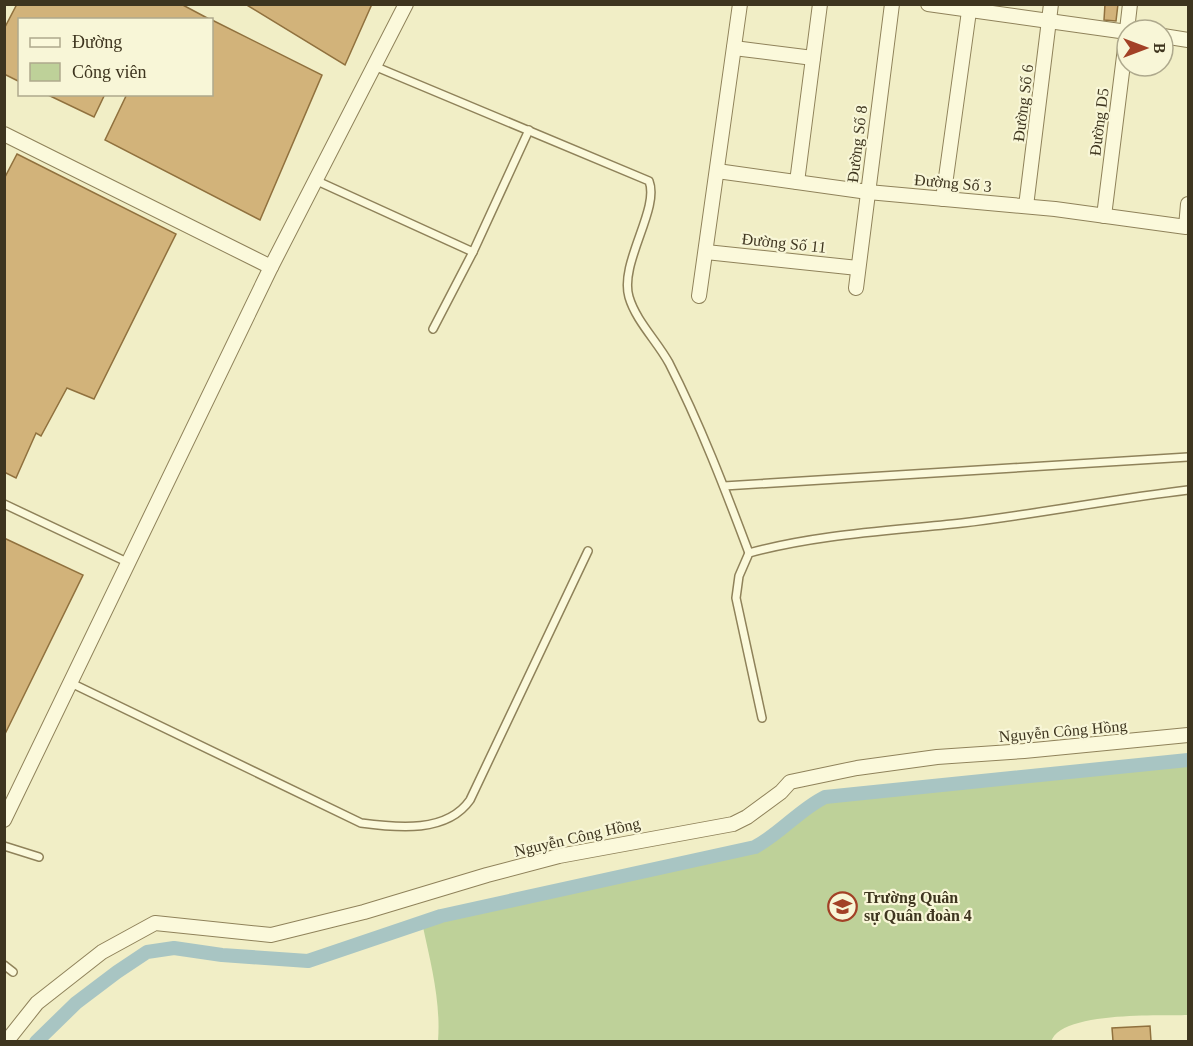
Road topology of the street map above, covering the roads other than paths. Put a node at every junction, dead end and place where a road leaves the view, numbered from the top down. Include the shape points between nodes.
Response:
1 (406, 4) edge
2 (740, 4) edge
3 (820, 4) edge
4 (892, 4) edge
5 (928, 4) edge
6 (1051, 4) edge
7 (969, 7) edge
8 (1050, 22) junction
9 (1115, 30) edge
10 (734, 48) junction
11 (813, 58) junction
12 (374, 66) junction
13 (1121, 78) edge
14 (529, 130) junction
15 (4, 134) edge
16 (717, 171) junction
17 (315, 180) junction
18 (797, 182) junction
19 (868, 192) junction
20 (943, 199) junction
21 (1188, 204) edge
22 (1026, 206) junction
23 (1104, 216) junction
24 (474, 252) junction
25 (706, 252) junction
26 (271, 267) junction
27 (858, 268) junction
28 (856, 288) dead end
29 (699, 296) dead end
30 (434, 329) dead end
31 (1188, 457) edge
32 (724, 486) junction
33 (1188, 490) edge
34 (4, 504) edge
35 (588, 551) dead end
36 (749, 553) junction
37 (129, 563) junction
38 (71, 683) junction
39 (762, 718) dead end
40 (1188, 735) edge
41 (4, 820) edge
42 (4, 846) edge
43 (39, 857) dead end
44 (4, 965) edge
45 (13, 972) dead end
46 (6, 1041) edge

1 - 12 street
2 - 10 street
3 - 11 street
4 - 19 street, Đường Số 8
5 - 7 street
6 - 8 street, Đường Số 6
7 - 8 street
7 - 20 street
8 - 9 street
8 - 22 street, Đường Số 6
10 - 11 street
10 - 16 street
11 - 18 street
12 - 14 lane
12 - 17 street
13 - 23 street, Đường D5
14 - 24 lane
14 - 32 lane via 649,181 647,210 634,250 628,294 668,363
15 - 26 street
16 - 18 street, Đường Số 3
16 - 25 street
17 - 24 lane
17 - 26 street
18 - 19 street, Đường Số 3
19 - 20 street, Đường Số 3
19 - 27 street, Đường Số 8
20 - 22 street, Đường Số 3
21 - 23 street, Đường Số 3 via 1186,227
22 - 23 street, Đường Số 3
24 - 30 lane
25 - 27 street, Đường Số 11
25 - 29 street
26 - 37 street
27 - 28 street, Đường Số 8
31 - 32 lane
32 - 36 lane
33 - 36 lane via 996,518 833,536
34 - 37 lane
35 - 38 lane via 470,800 447,820 418,826 361,823
36 - 39 lane via 739,576 736,598
37 - 38 street
38 - 41 street
40 - 46 street, Nguyễn Công Hồng via 937,757 800,779 790,782 733,824 560,856 272,935 155,923 102,952 37,1003
42 - 43 lane
44 - 45 lane

